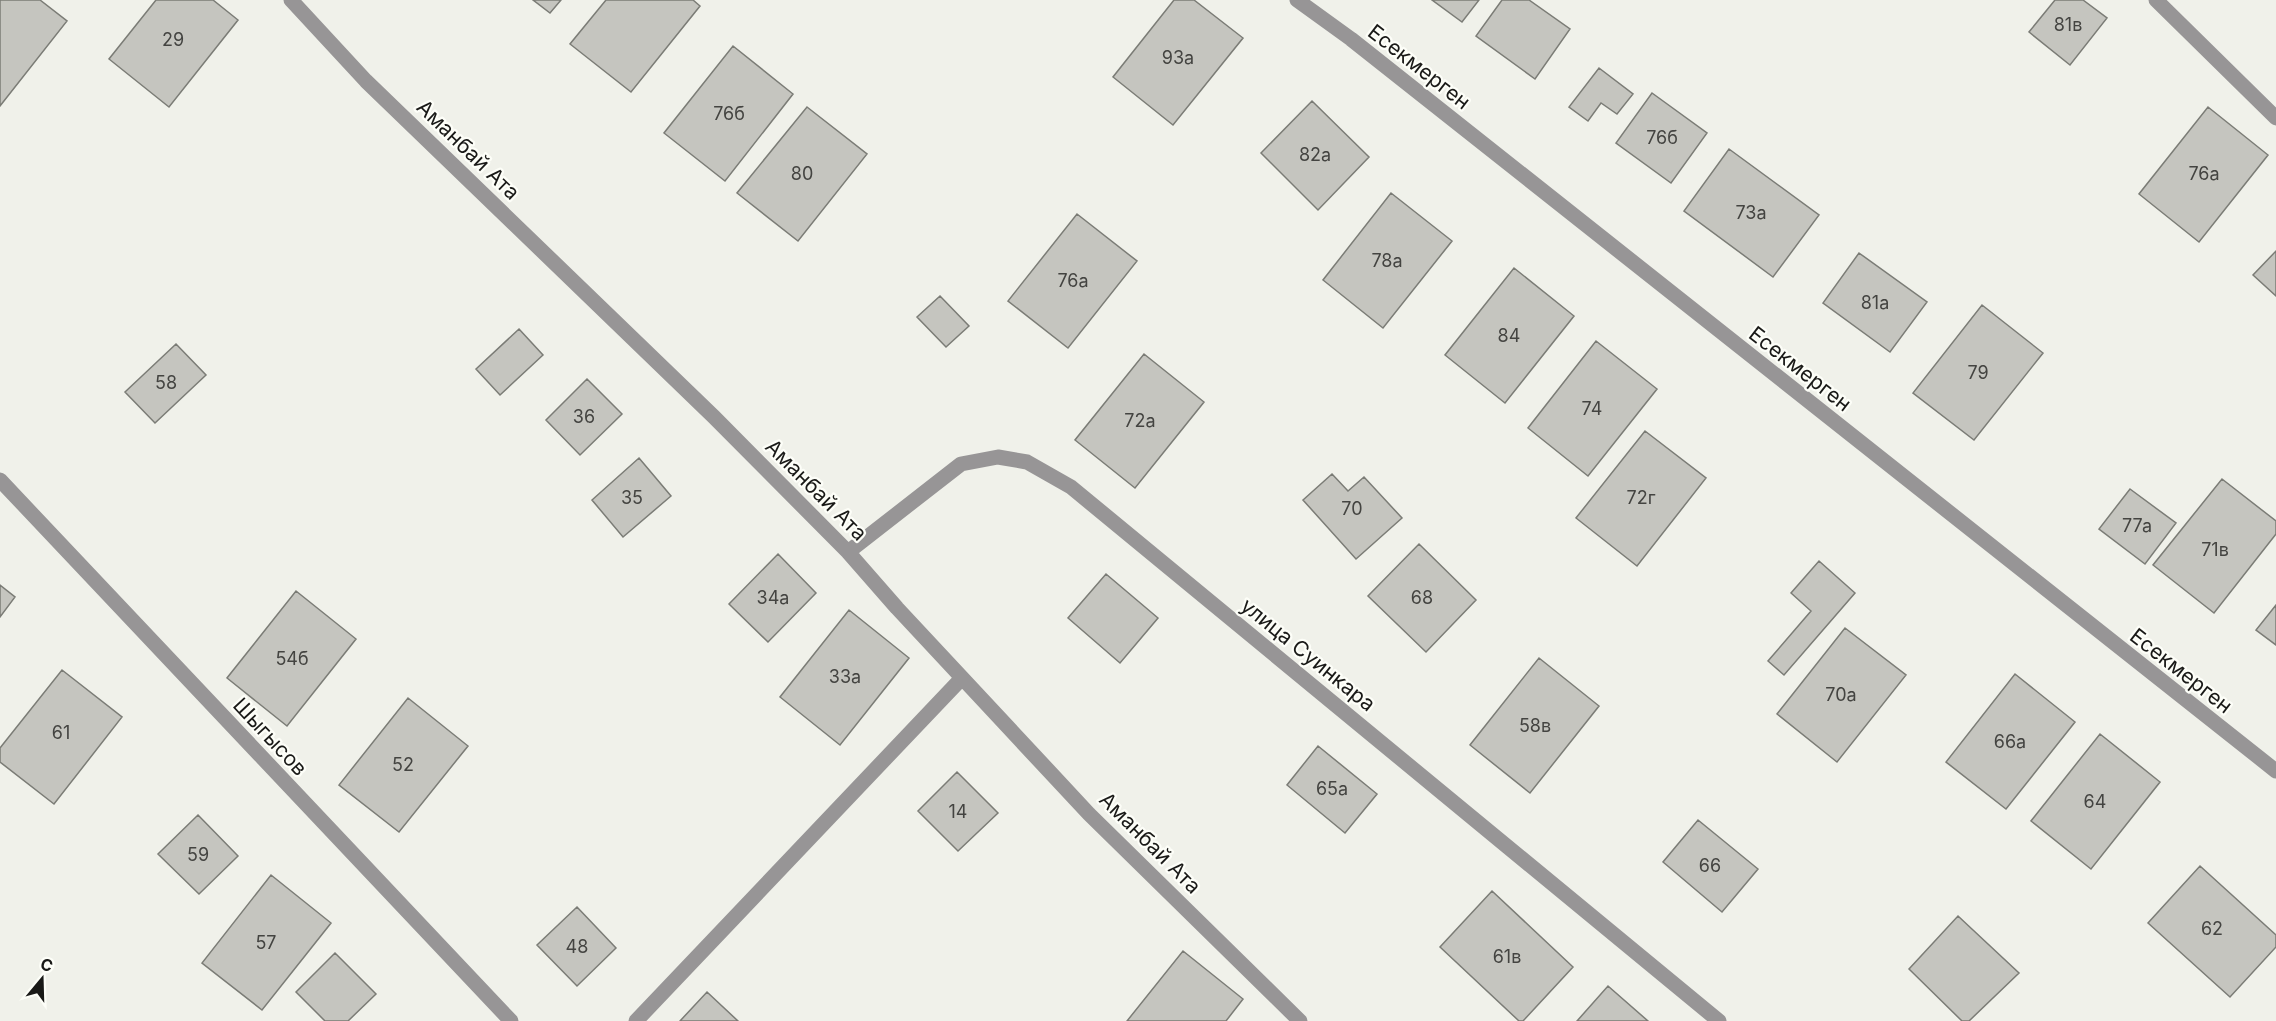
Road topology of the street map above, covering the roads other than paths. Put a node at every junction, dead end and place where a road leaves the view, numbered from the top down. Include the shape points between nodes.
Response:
1 (291, 0) edge
2 (1298, 0) edge
3 (2156, 0) edge
4 (2276, 118) edge
5 (0, 480) edge
6 (848, 552) junction
7 (962, 678) junction
8 (2276, 771) edge
9 (510, 1021) edge
10 (636, 1021) edge
11 (1300, 1021) edge
12 (1719, 1021) edge

1 - 6 street, Аманбай Ата via 366,81
2 - 8 street, Eсекмерген
3 - 4 street
5 - 9 street, Шыгысов
6 - 7 street, Аманбай Ата
6 - 12 street, улица Суинкара via 960,464 998,457 1027,462 1071,487
7 - 10 street
7 - 11 street, Аманбай Ата via 1089,814

